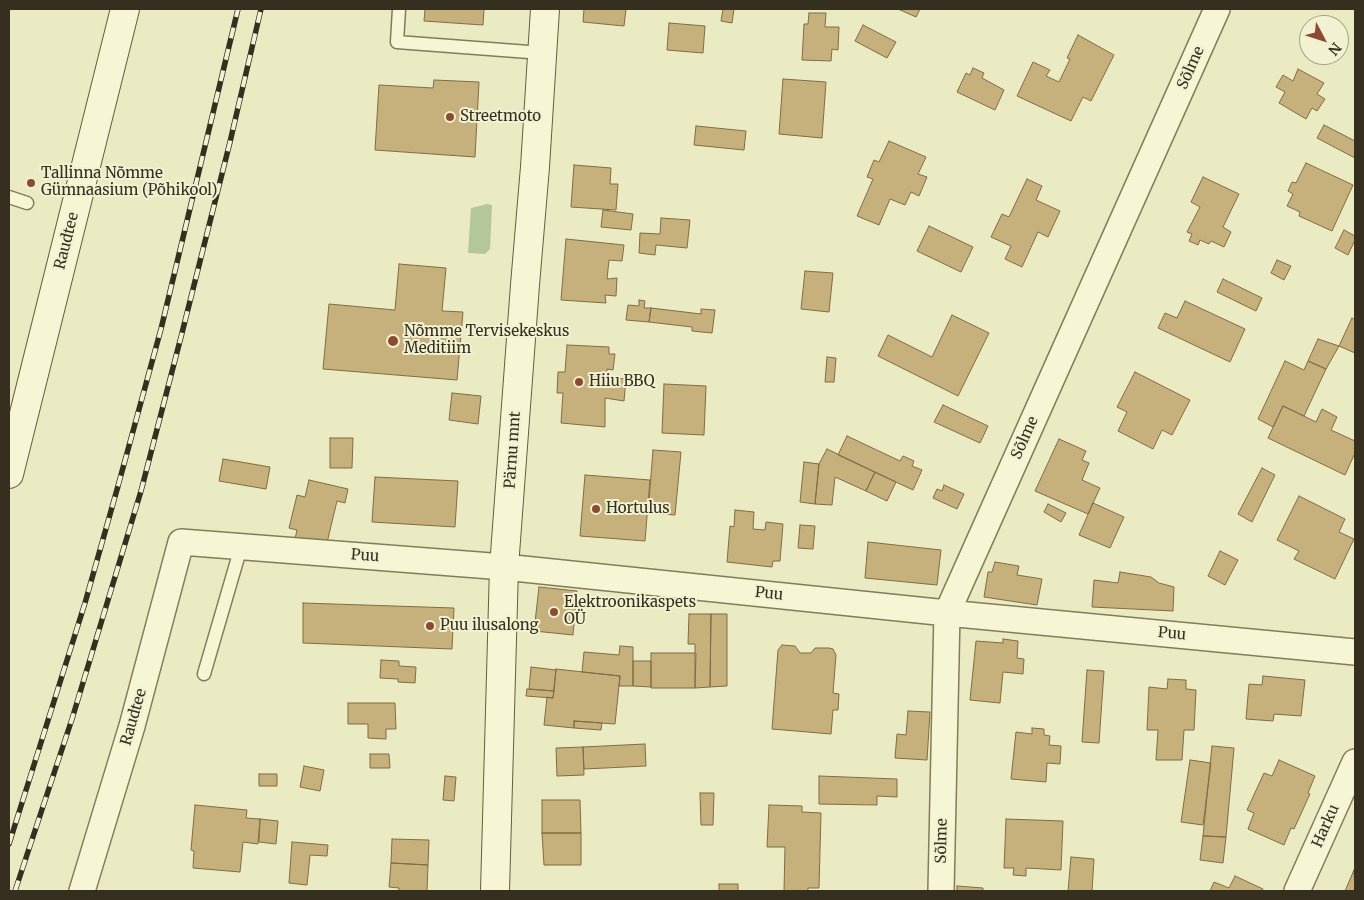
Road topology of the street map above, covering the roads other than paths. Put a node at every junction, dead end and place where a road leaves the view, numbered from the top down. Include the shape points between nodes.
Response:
1 (125, 9) edge
2 (400, 9) edge
3 (545, 9) edge
4 (1217, 9) edge
5 (542, 53) junction
6 (9, 197) edge
7 (27, 202) dead end
8 (9, 474) edge
9 (182, 542) joint
10 (241, 547) junction
11 (504, 567) junction
12 (947, 613) junction
13 (1355, 652) edge
14 (204, 674) dead end
15 (1355, 762) edge
16 (82, 891) edge
17 (495, 891) edge
18 (941, 891) edge
19 (1297, 891) edge

1 - 8 main road, Raudtee
2 - 5 lane via 397,42
3 - 5 main road, Pärnu mnt
4 - 12 street, Sõlme
5 - 11 main road, Pärnu mnt
6 - 7 lane
9 - 10 street, Puu
9 - 16 street, Raudtee via 132,726
10 - 11 street, Puu
10 - 14 lane
11 - 12 street, Puu
11 - 17 main road, Pärnu mnt
12 - 13 street, Puu
12 - 18 street, Sõlme
15 - 19 street, Harku

